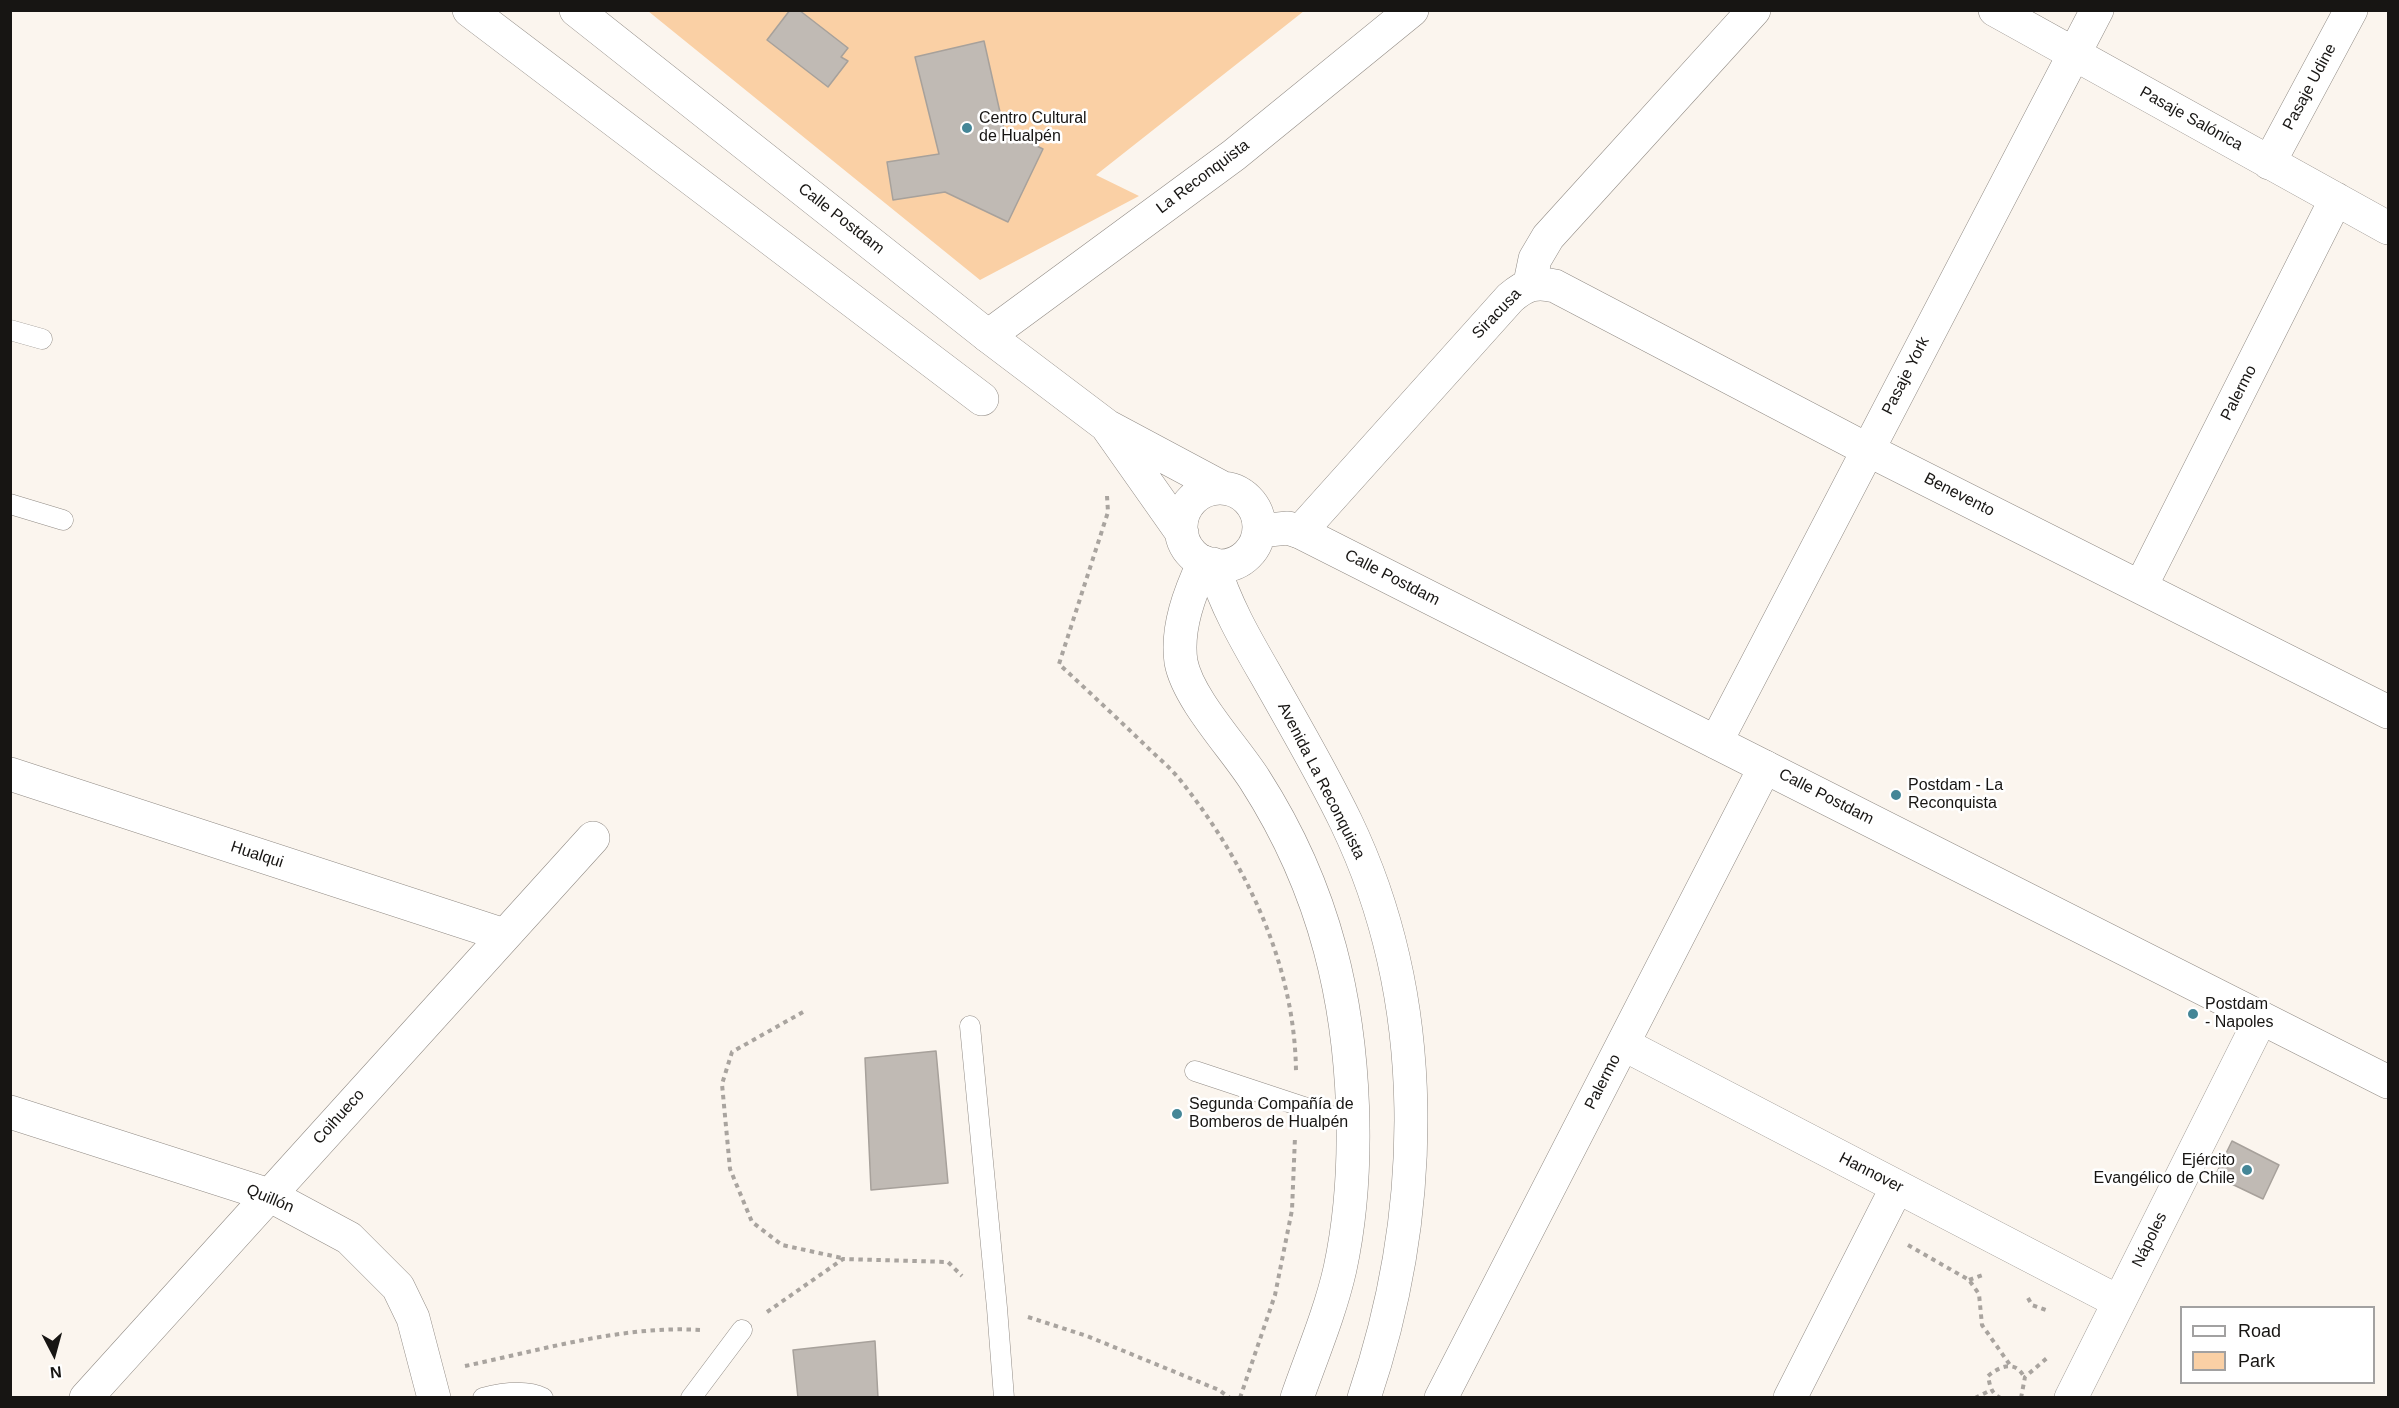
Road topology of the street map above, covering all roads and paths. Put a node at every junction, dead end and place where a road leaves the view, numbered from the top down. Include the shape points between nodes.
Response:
1 (470, 10) edge
2 (576, 10) edge
3 (1412, 10) edge
4 (1754, 10) edge
5 (1995, 10) edge
6 (2097, 10) edge
7 (2351, 10) edge
8 (2074, 54) junction
9 (2269, 163) junction
10 (2336, 199) junction
11 (2388, 228) edge
12 (1530, 284) junction
13 (10, 330) edge
14 (988, 336) junction
15 (42, 339) dead end
16 (982, 399) dead end
17 (1107, 426) junction
18 (1868, 450) junction
19 (1223, 488) junction
20 (1107, 490) dead end
21 (10, 504) edge
22 (63, 520) dead end
23 (1259, 531) junction
24 (1300, 532) junction
25 (1182, 533) junction
26 (1208, 563) junction
27 (2141, 586) junction
28 (2388, 712) edge
29 (1716, 742) junction
30 (1765, 766) junction
31 (10, 774) edge
32 (593, 838) dead end
33 (504, 935) junction
34 (803, 1012) dead end
35 (2261, 1018) junction
36 (970, 1026) dead end
37 (1623, 1044) junction
38 (1195, 1071) dead end
39 (2388, 1082) edge
40 (1296, 1105) junction
41 (10, 1112) edge
42 (1352, 1123) junction
43 (1897, 1187) junction
44 (269, 1195) junction
45 (1876, 1228) junction
46 (843, 1259) junction
47 (2119, 1302) junction
48 (997, 1308) junction
49 (742, 1330) junction
50 (2010, 1365) junction
51 (431, 1387) edge
52 (1991, 1390) junction
53 (2021, 1396) edge
54 (86, 1398) edge
55 (483, 1398) edge
56 (543, 1398) edge
57 (691, 1398) edge
58 (1004, 1398) edge
59 (1230, 1398) edge
60 (1240, 1398) edge
61 (1297, 1398) edge
62 (1364, 1398) edge
63 (1441, 1398) edge
64 (1790, 1398) edge
65 (1975, 1398) edge
66 (2001, 1398) edge
67 (2016, 1398) edge
68 (2071, 1398) edge

1 - 16 street
2 - 14 street, Calle Postdam
3 - 14 street, La Reconquista via 1234,155
4 - 12 street, Siracusa via 1548,237 1535,259
5 - 8 street, Pasaje Salónica
6 - 8 street, Pasaje York
7 - 9 street, Pasaje Udine
8 - 9 street, Pasaje Salónica
8 - 18 street, Pasaje York
9 - 10 street, Pasaje Salónica
10 - 11 street, Pasaje Salónica
10 - 27 street, Palermo
12 - 18 street, Benevento via 1555,286
12 - 24 street, Siracusa via 1509,298
13 - 15 lane
14 - 17 street, Calle Postdam
17 - 19 street, Calle Postdam
17 - 25 street, Calle Postdam
18 - 27 street, Benevento
18 - 29 street, Pasaje York
19 - 23 street via 1247,498 1256,513
19 - 25 street via 1203,491 1188,505 1181,523
20 - 40 path via 1108,512 1059,664 1180,779 1229,850 1268,927 1284,982 1296,1050
21 - 22 lane
23 - 24 street, Calle Postdam via 1288,528
23 - 26 street via 1253,548 1240,560 1231,564
24 - 29 street, Calle Postdam
25 - 26 street via 1190,550
26 - 42 street via 1186,606 1181,663 1195,698 1233,746 1277,816 1313,893 1343,1007
26 - 62 street, Avenida La Reconquista via 1229,609 1347,823 1386,927 1399,988 1411,1105 1406,1222 1396,1284
27 - 28 street, Benevento
29 - 30 street, Calle Postdam
30 - 35 street, Calle Postdam
30 - 37 street, Palermo
31 - 33 street, Hualqui
32 - 33 street, Coihueco
33 - 44 street, Coihueco
34 - 46 path via 732,1052 722,1084 730,1169 752,1222 782,1245
35 - 39 street, Calle Postdam
35 - 47 street, Nápoles
36 - 48 lane
37 - 43 street, Hannover
37 - 63 street, Palermo
38 - 40 lane
40 - 42 lane
40 - 60 path via 1293,1210 1275,1295
41 - 44 street, Quillón
42 - 61 street via 1348,1221 1340,1269
43 - 45 street
43 - 47 street, Hannover
44 - 51 street, Quillón via 349,1238 398,1287 413,1318
44 - 54 street, Coihueco
45 - 50 path via 1969,1280 1979,1294 1982,1325
45 - 64 street
46 - 48 path via 948,1262
46 - 49 path
47 - 68 street, Nápoles
48 - 58 lane
48 - 59 path via 1087,1336
49 - 51 path via 670,1328 606,1336
49 - 57 lane
50 - 52 path via 1988,1376
50 - 53 path via 2025,1377
52 - 65 path
52 - 66 path
53 - 67 path
55 - 56 lane via 532,1392

